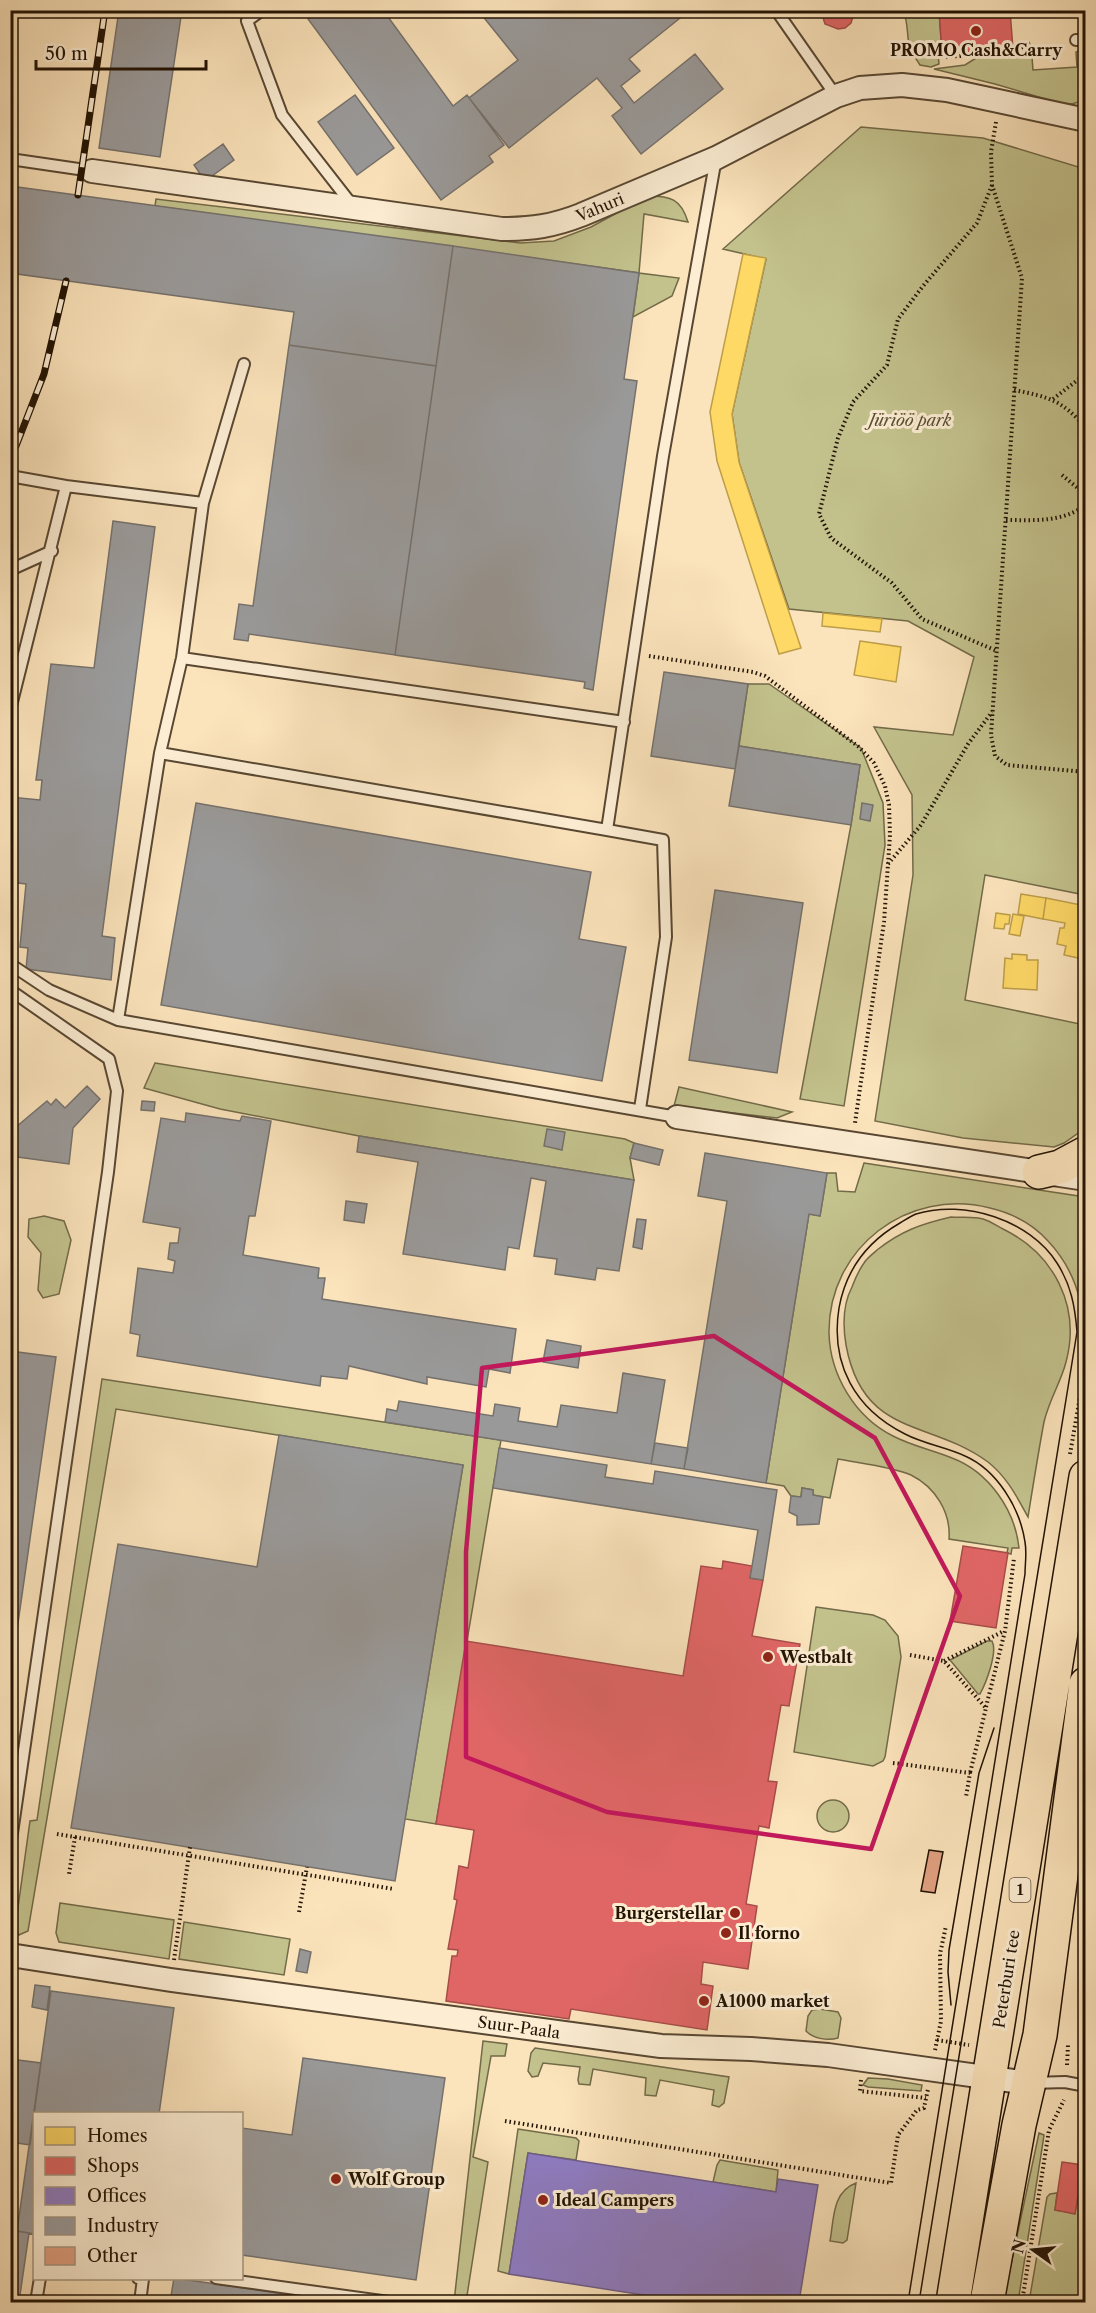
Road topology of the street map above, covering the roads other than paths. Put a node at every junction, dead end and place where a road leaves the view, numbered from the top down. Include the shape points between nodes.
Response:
1 (262, 10) edge
2 (776, 10) edge
3 (836, 96) junction
4 (1086, 120) edge
5 (716, 158) junction
6 (10, 159) edge
7 (92, 171) joint
8 (354, 208) junction
9 (244, 364) dead end
10 (10, 476) edge
11 (66, 486) junction
12 (203, 503) junction
13 (52, 551) junction
14 (10, 570) edge
15 (182, 658) junction
16 (10, 710) edge
17 (624, 722) junction
18 (160, 753) junction
19 (607, 830) junction
20 (10, 964) edge
21 (10, 990) edge
22 (118, 1020) junction
23 (640, 1110) junction
24 (677, 1117) joint
25 (1086, 1154) edge
26 (1039, 1172) junction
27 (1086, 1179) edge
28 (1086, 1477) edge
29 (1086, 1684) edge
30 (1081, 1798) dead end
31 (1070, 1841) junction
32 (10, 1847) edge
33 (10, 1955) edge
34 (989, 2077) junction
35 (1028, 2083) junction
36 (1086, 2086) edge
37 (40, 2280) edge
38 (143, 2280) edge
39 (230, 2280) edge
40 (42, 2302) edge
41 (140, 2302) edge
42 (389, 2302) edge
43 (953, 2302) edge
44 (987, 2302) edge

1 - 8 lane via 247,21 282,115
2 - 3 lane
3 - 4 street, Vahuri via 860,88 902,85 947,90
3 - 5 street, Vahuri
5 - 8 street, Vahuri via 559,224 531,229 502,229
5 - 17 lane via 663,456
6 - 7 lane
7 - 8 street, Vahuri
9 - 12 lane
10 - 11 lane
11 - 12 lane
11 - 13 lane
12 - 15 lane
13 - 14 lane
13 - 16 lane
15 - 17 lane
15 - 18 lane
17 - 19 lane
18 - 19 lane
18 - 22 lane
19 - 23 lane via 663,840 666,937
20 - 22 lane via 50,990
21 - 32 lane via 110,1059 117,1091
22 - 23 lane
23 - 24 lane
24 - 26 street
25 - 26 highway
26 - 27 street
28 - 34 highway, Peterburi tee / 1
29 - 31 highway
30 - 31 lane
31 - 35 highway via 1040,2035
33 - 34 street, Suur-Paala via 661,2046 751,2049
34 - 35 street, Suur-Paala
34 - 43 highway, Peterburi tee / 1
35 - 36 lane
35 - 44 highway
37 - 40 lane via 38,2296
38 - 41 lane
39 - 42 lane

